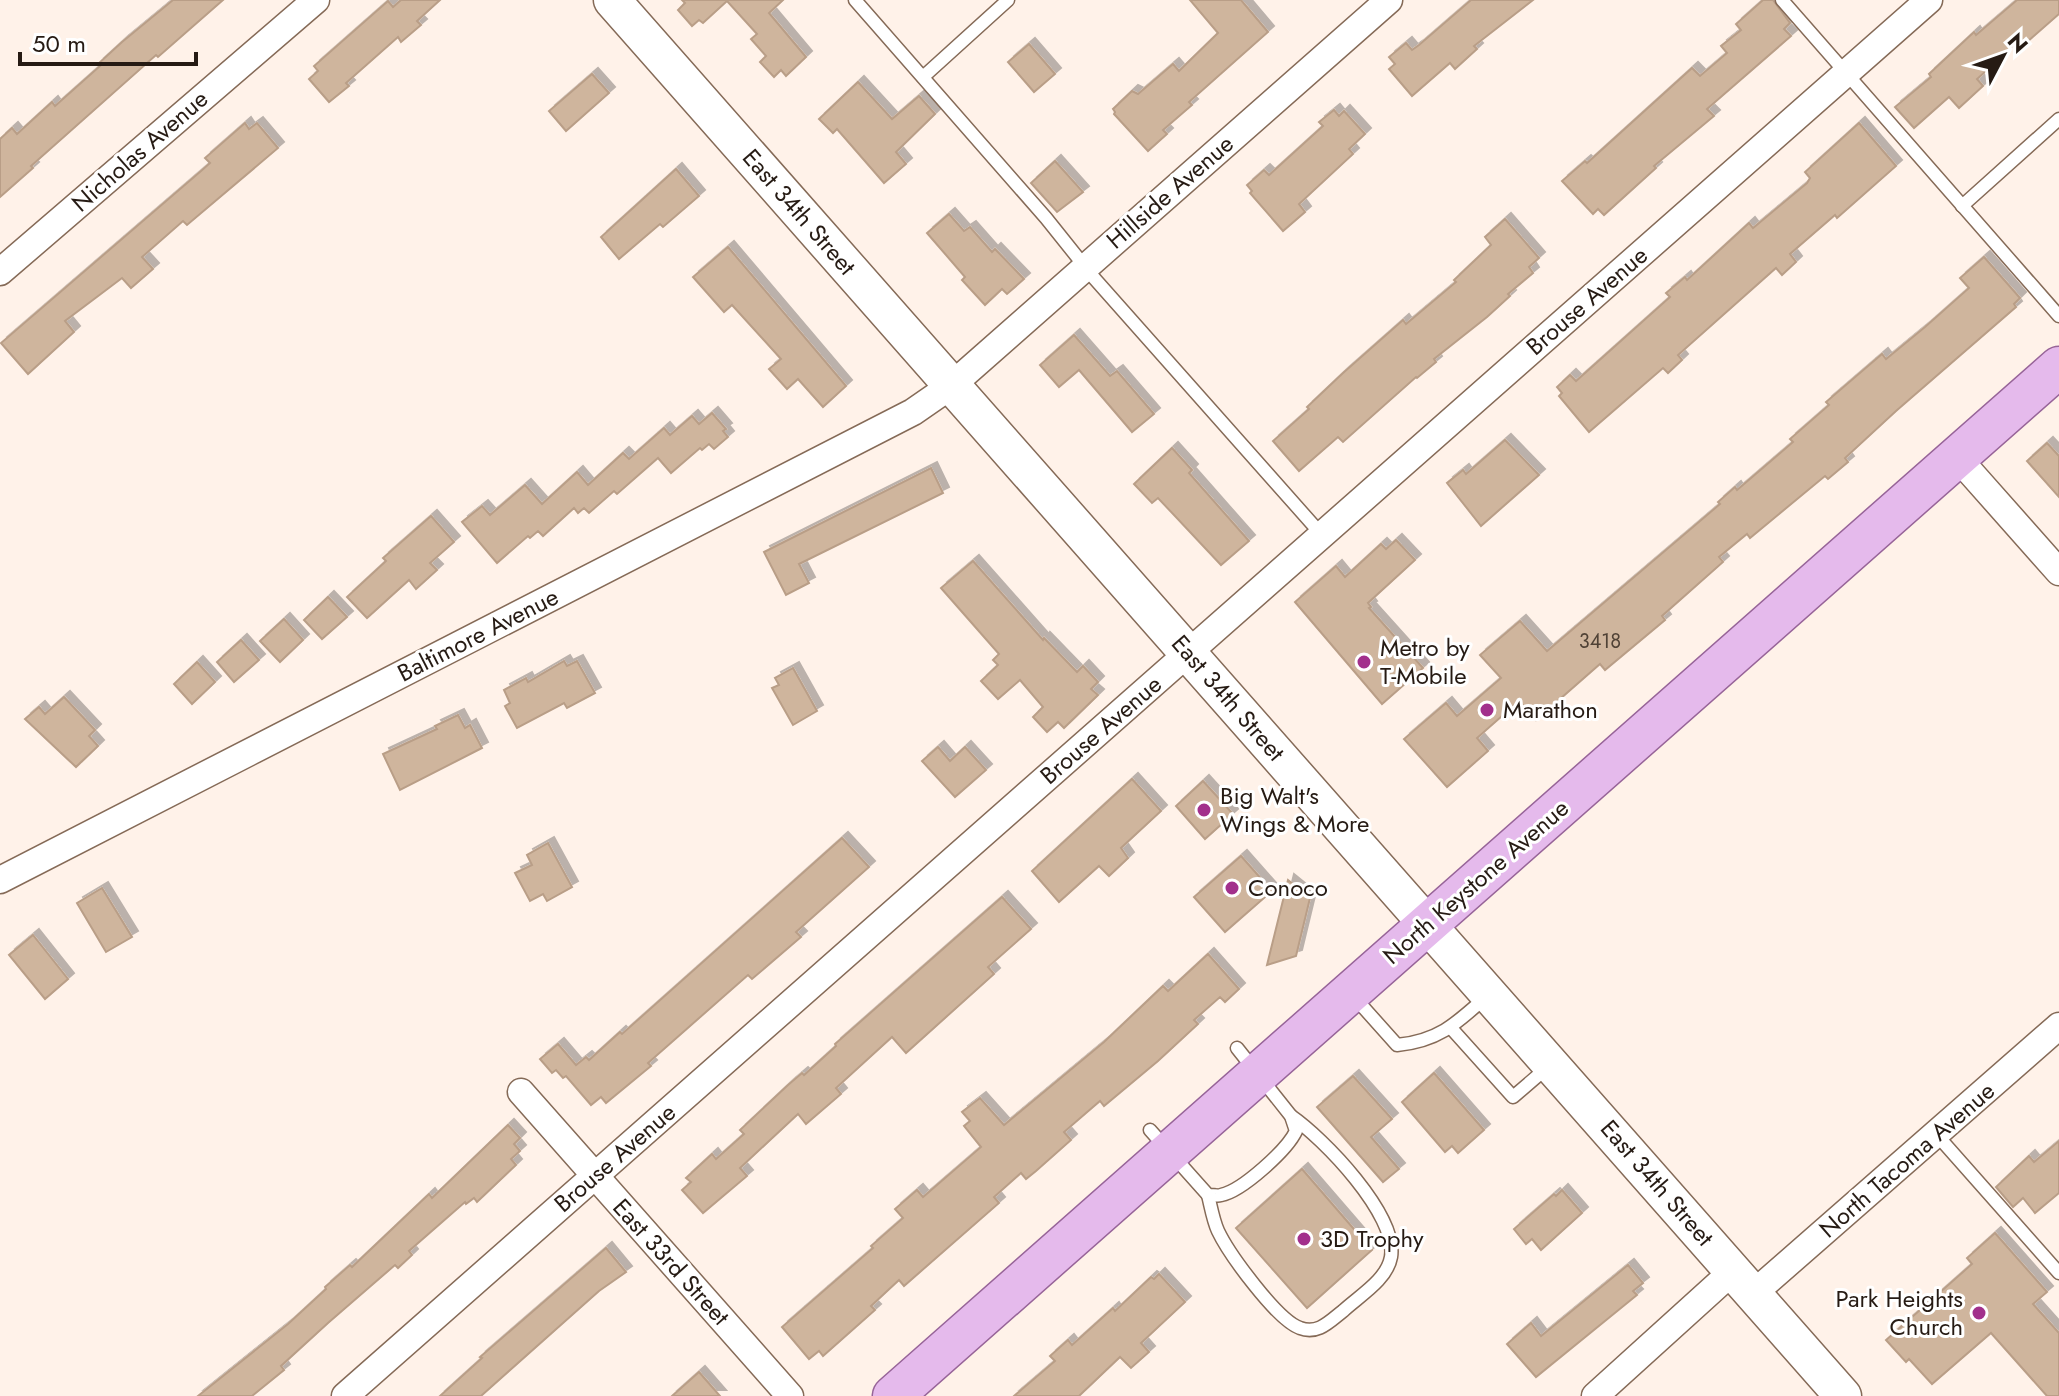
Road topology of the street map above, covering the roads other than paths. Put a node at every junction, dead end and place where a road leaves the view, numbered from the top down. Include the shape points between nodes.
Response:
1 (316, 0) edge
2 (855, 0) edge
3 (1008, 0) edge
4 (1389, 0) edge
5 (1782, 0) edge
6 (1929, 0) edge
7 (623, 4) edge
8 (1846, 74) junction
9 (923, 77) junction
10 (2059, 119) edge
11 (1962, 206) junction
12 (1084, 267) junction
13 (0, 272) edge
14 (2059, 316) edge
15 (2059, 367) edge
16 (952, 385) junction
17 (1957, 457) junction
18 (1322, 535) junction
19 (2059, 572) edge
20 (1189, 653) junction
21 (0, 880) edge
22 (1428, 924) junction
23 (1350, 992) junction
24 (1490, 994) junction
25 (2059, 1026) edge
26 (1451, 1028) junction
27 (1248, 1061) junction
28 (1551, 1064) junction
29 (521, 1092) dead end
30 (1291, 1116) junction
31 (1936, 1134) junction
32 (1160, 1141) junction
33 (595, 1176) junction
34 (1208, 1195) junction
35 (2059, 1273) edge
36 (1744, 1282) junction
37 (345, 1396) edge
38 (790, 1396) edge
39 (893, 1396) edge
40 (1595, 1396) edge
41 (1843, 1396) edge

1 - 13 street, Nicholas Avenue
2 - 9 lane
3 - 9 lane
4 - 12 street, Hillside Avenue
5 - 8 lane
6 - 8 street, Brouse Avenue
7 - 16 main road, East 34th Street
8 - 11 lane
8 - 18 street, Brouse Avenue
9 - 12 lane
10 - 11 lane
11 - 14 lane
12 - 16 street, Hillside Avenue
12 - 18 lane
15 - 17 main road, North Keystone Avenue
16 - 20 main road, East 34th Street
16 - 21 street, Baltimore Avenue via 913,412
17 - 19 street
17 - 22 main road, North Keystone Avenue
18 - 20 street, Brouse Avenue
20 - 22 main road, East 34th Street
20 - 33 street, Brouse Avenue
22 - 23 main road, North Keystone Avenue
22 - 24 main road, East 34th Street
23 - 26 lane via 1397,1045 1422,1043
23 - 27 main road, North Keystone Avenue
24 - 26 lane
24 - 28 main road, East 34th Street
25 - 31 street, North Tacoma Avenue
26 - 28 lane via 1513,1097
27 - 30 lane
27 - 32 main road, North Keystone Avenue
28 - 36 main road, East 34th Street
29 - 33 street, East 33rd Street
30 - 34 lane via 1296,1131 1290,1143 1237,1189
30 - 34 lane via 1324,1142 1374,1207 1388,1233 1391,1256 1382,1275 1328,1324 1302,1329 1266,1299 1239,1265 1218,1231
31 - 35 lane
31 - 36 street, North Tacoma Avenue
32 - 34 lane
32 - 39 main road, North Keystone Avenue
33 - 37 street, Brouse Avenue
33 - 38 street, East 33rd Street
36 - 40 street, North Tacoma Avenue
36 - 41 main road, East 34th Street

